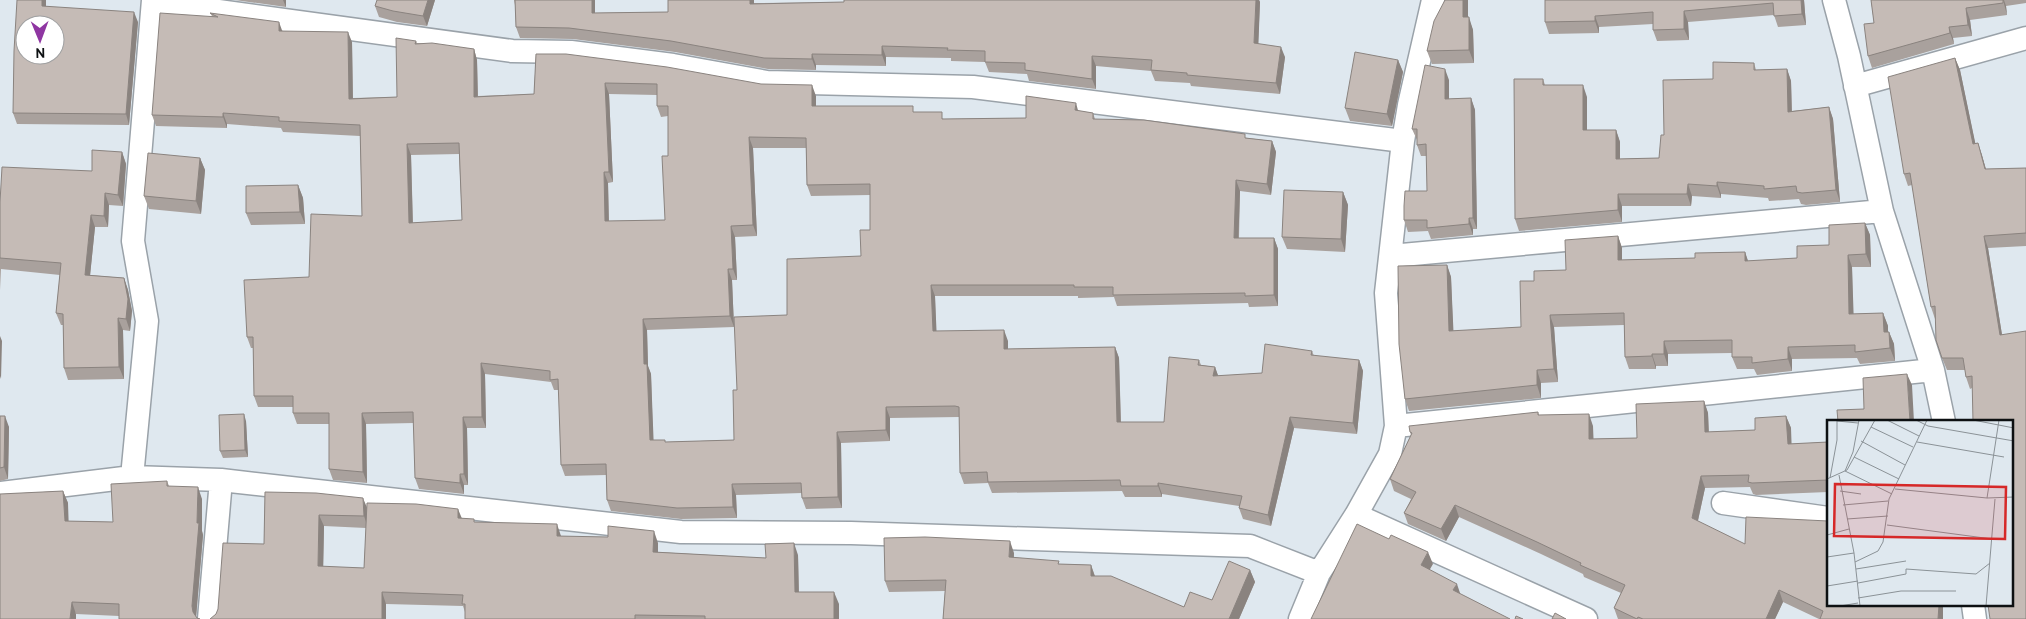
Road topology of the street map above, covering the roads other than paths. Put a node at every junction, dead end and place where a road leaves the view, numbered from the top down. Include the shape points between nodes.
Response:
1 (1433, 0) edge
2 (1834, 0) edge
3 (153, 1) edge
4 (2026, 38) edge
5 (1855, 86) junction
6 (1403, 141) junction
7 (1882, 211) junction
8 (1390, 256) junction
9 (1932, 370) junction
10 (1944, 420) edge
11 (1396, 426) junction
12 (132, 477) junction
13 (222, 480) junction
14 (0, 493) edge
15 (1723, 502) dead end
16 (1356, 515) junction
17 (1827, 518) edge
18 (1319, 573) junction
19 (1973, 606) edge
20 (209, 619) edge
21 (1300, 619) edge
22 (1586, 619) edge
23 (1975, 619) edge

1 - 6 street
2 - 5 street
3 - 6 street via 512,51 571,52 767,82 973,87
3 - 12 street via 133,241 147,321
4 - 5 street
5 - 7 street
6 - 8 street
7 - 8 street
7 - 9 street
8 - 11 street via 1386,293
9 - 10 street
9 - 11 street
11 - 16 street via 1390,454
12 - 13 street
12 - 14 street
13 - 18 street via 681,532 851,533 1250,546
13 - 20 street
15 - 17 street
16 - 18 street
16 - 22 street
18 - 21 street
19 - 23 street

